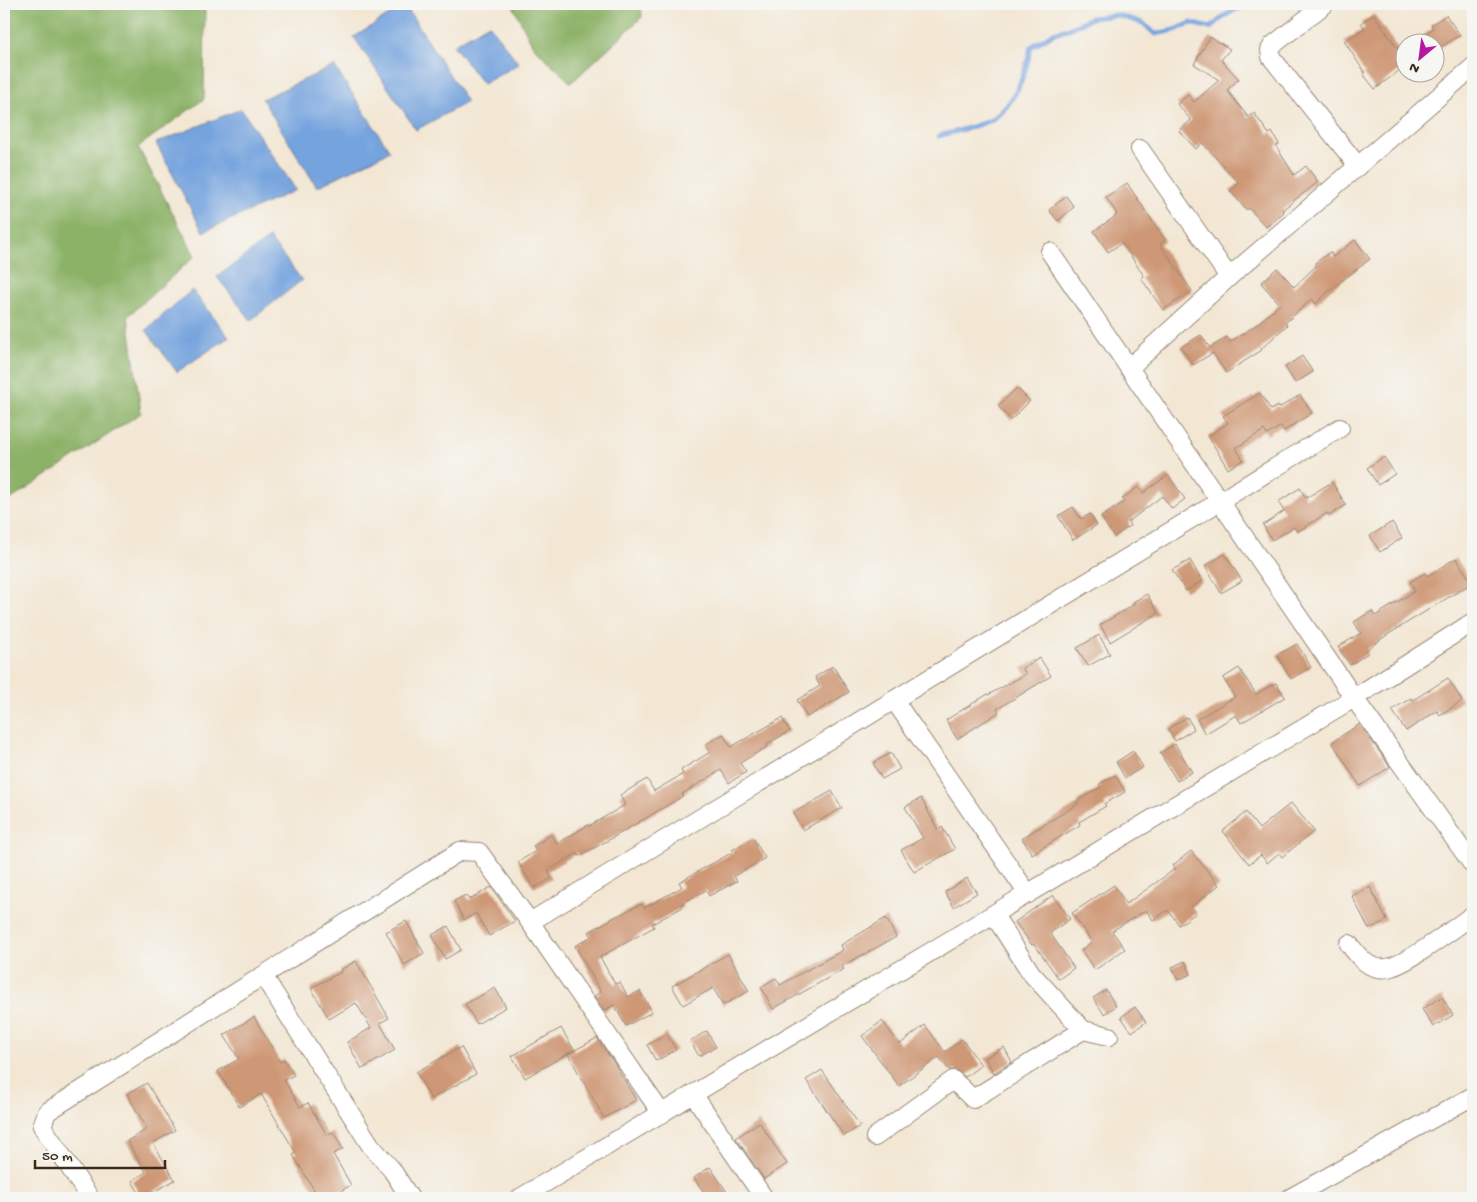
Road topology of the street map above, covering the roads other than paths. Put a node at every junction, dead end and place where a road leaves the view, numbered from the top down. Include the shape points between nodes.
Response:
1 (1325, 4) edge
2 (1473, 67) edge
3 (1140, 149) dead end
4 (1358, 166) junction
5 (1050, 252) dead end
6 (1229, 277) junction
7 (1129, 368) junction
8 (1340, 428) dead end
9 (1221, 501) junction
10 (1473, 622) edge
11 (1354, 698) junction
12 (894, 700) junction
13 (1473, 864) edge
14 (1028, 894) junction
15 (994, 915) junction
16 (1473, 915) edge
17 (530, 922) junction
18 (1349, 944) dead end
19 (264, 977) junction
20 (1083, 1030) junction
21 (1109, 1036) dead end
22 (693, 1094) junction
23 (1473, 1096) edge
24 (662, 1114) junction
25 (875, 1137) dead end
26 (90, 1198) edge
27 (410, 1198) edge
28 (520, 1198) edge
29 (764, 1198) edge
30 (1290, 1198) edge

1 - 4 street via 1273,45 1271,57
2 - 4 street
3 - 6 street
4 - 6 street
5 - 7 street
6 - 7 street
7 - 9 street
8 - 9 street
9 - 11 street
9 - 12 street
10 - 11 street
11 - 13 street
11 - 14 street
12 - 14 street
12 - 17 street
14 - 15 street
15 - 20 street via 1031,973
15 - 22 street
16 - 18 street via 1403,962 1386,969 1370,966 1361,960
17 - 19 street via 479,852 460,852
17 - 24 street
19 - 26 street via 47,1112 42,1126
19 - 27 street via 371,1146
20 - 21 street
20 - 25 street via 974,1099 953,1080
22 - 24 street
22 - 29 street
23 - 30 street
24 - 28 street

